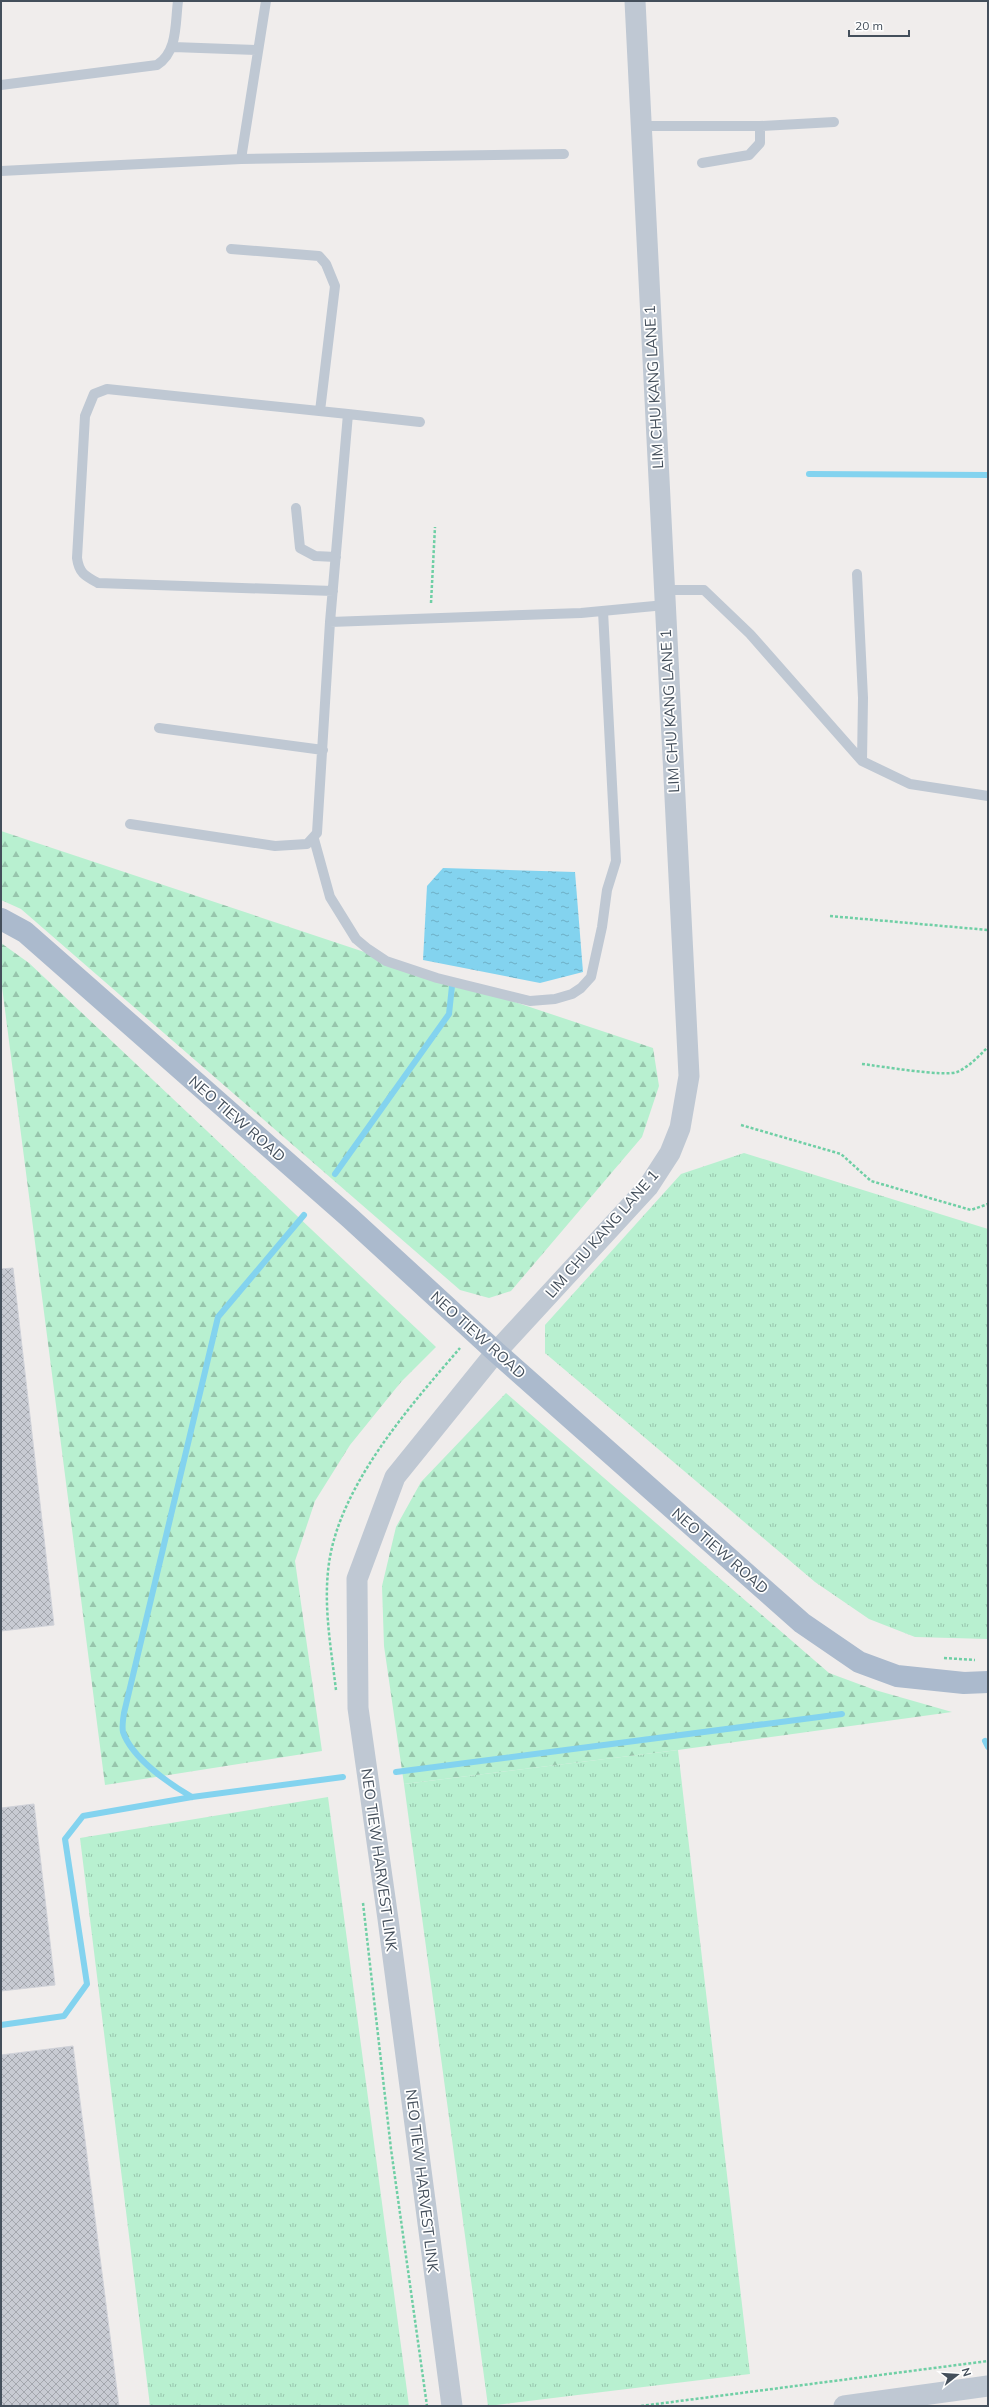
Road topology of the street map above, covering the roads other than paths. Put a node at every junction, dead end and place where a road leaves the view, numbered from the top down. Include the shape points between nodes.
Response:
1 (178, 1) edge
2 (266, 1) edge
3 (635, 1) edge
4 (173, 46) junction
5 (258, 50) junction
6 (1, 86) edge
7 (834, 122) dead end
8 (641, 126) junction
9 (760, 126) junction
10 (564, 154) dead end
11 (241, 159) junction
12 (702, 163) dead end
13 (1, 171) edge
14 (231, 249) dead end
15 (320, 411) junction
16 (348, 414) junction
17 (420, 422) dead end
18 (296, 508) dead end
19 (336, 557) junction
20 (857, 574) dead end
21 (333, 591) junction
22 (665, 598) junction
23 (603, 611) junction
24 (330, 622) junction
25 (159, 728) dead end
26 (323, 750) junction
27 (862, 761) junction
28 (988, 796) edge
29 (130, 824) dead end
30 (314, 839) junction
31 (1, 918) edge
32 (496, 1352) junction
33 (988, 1682) edge
34 (988, 2386) edge
35 (452, 2406) edge
36 (844, 2406) edge

1 - 4 lane
2 - 5 lane
3 - 8 street, LIM CHU KANG LANE 1
4 - 5 lane
4 - 6 lane via 165,60 157,65
5 - 11 lane
7 - 9 lane
8 - 9 lane
8 - 22 street, LIM CHU KANG LANE 1
9 - 12 lane via 760,143 749,156
10 - 11 lane
11 - 13 lane
14 - 15 lane via 319,256 326,264 335,286
15 - 16 lane
15 - 21 lane via 108,389 94,394 85,416 77,558 78,570 98,583
16 - 17 lane
16 - 19 lane
18 - 19 lane via 300,548 315,556
19 - 21 lane
20 - 27 lane via 863,698
21 - 24 lane
22 - 23 lane
22 - 27 lane via 704,590 750,634
22 - 32 street, LIM CHU KANG LANE 1 via 689,1076 680,1128 670,1153 648,1187
23 - 24 lane
23 - 30 lane via 616,861 607,890 591,977 582,988 555,999 530,1001 437,978 386,961 356,939 342,919 330,897
24 - 26 lane
25 - 26 lane
26 - 30 lane via 317,833
27 - 28 lane via 910,784
29 - 30 lane via 275,846 307,844
31 - 32 main road, NEO TIEW ROAD via 25,932 350,1218
32 - 33 main road, NEO TIEW ROAD via 802,1623 859,1662 896,1676 964,1683
32 - 35 street, NEO TIEW HARVEST LINK via 395,1477 357,1579 358,1708
34 - 36 street

